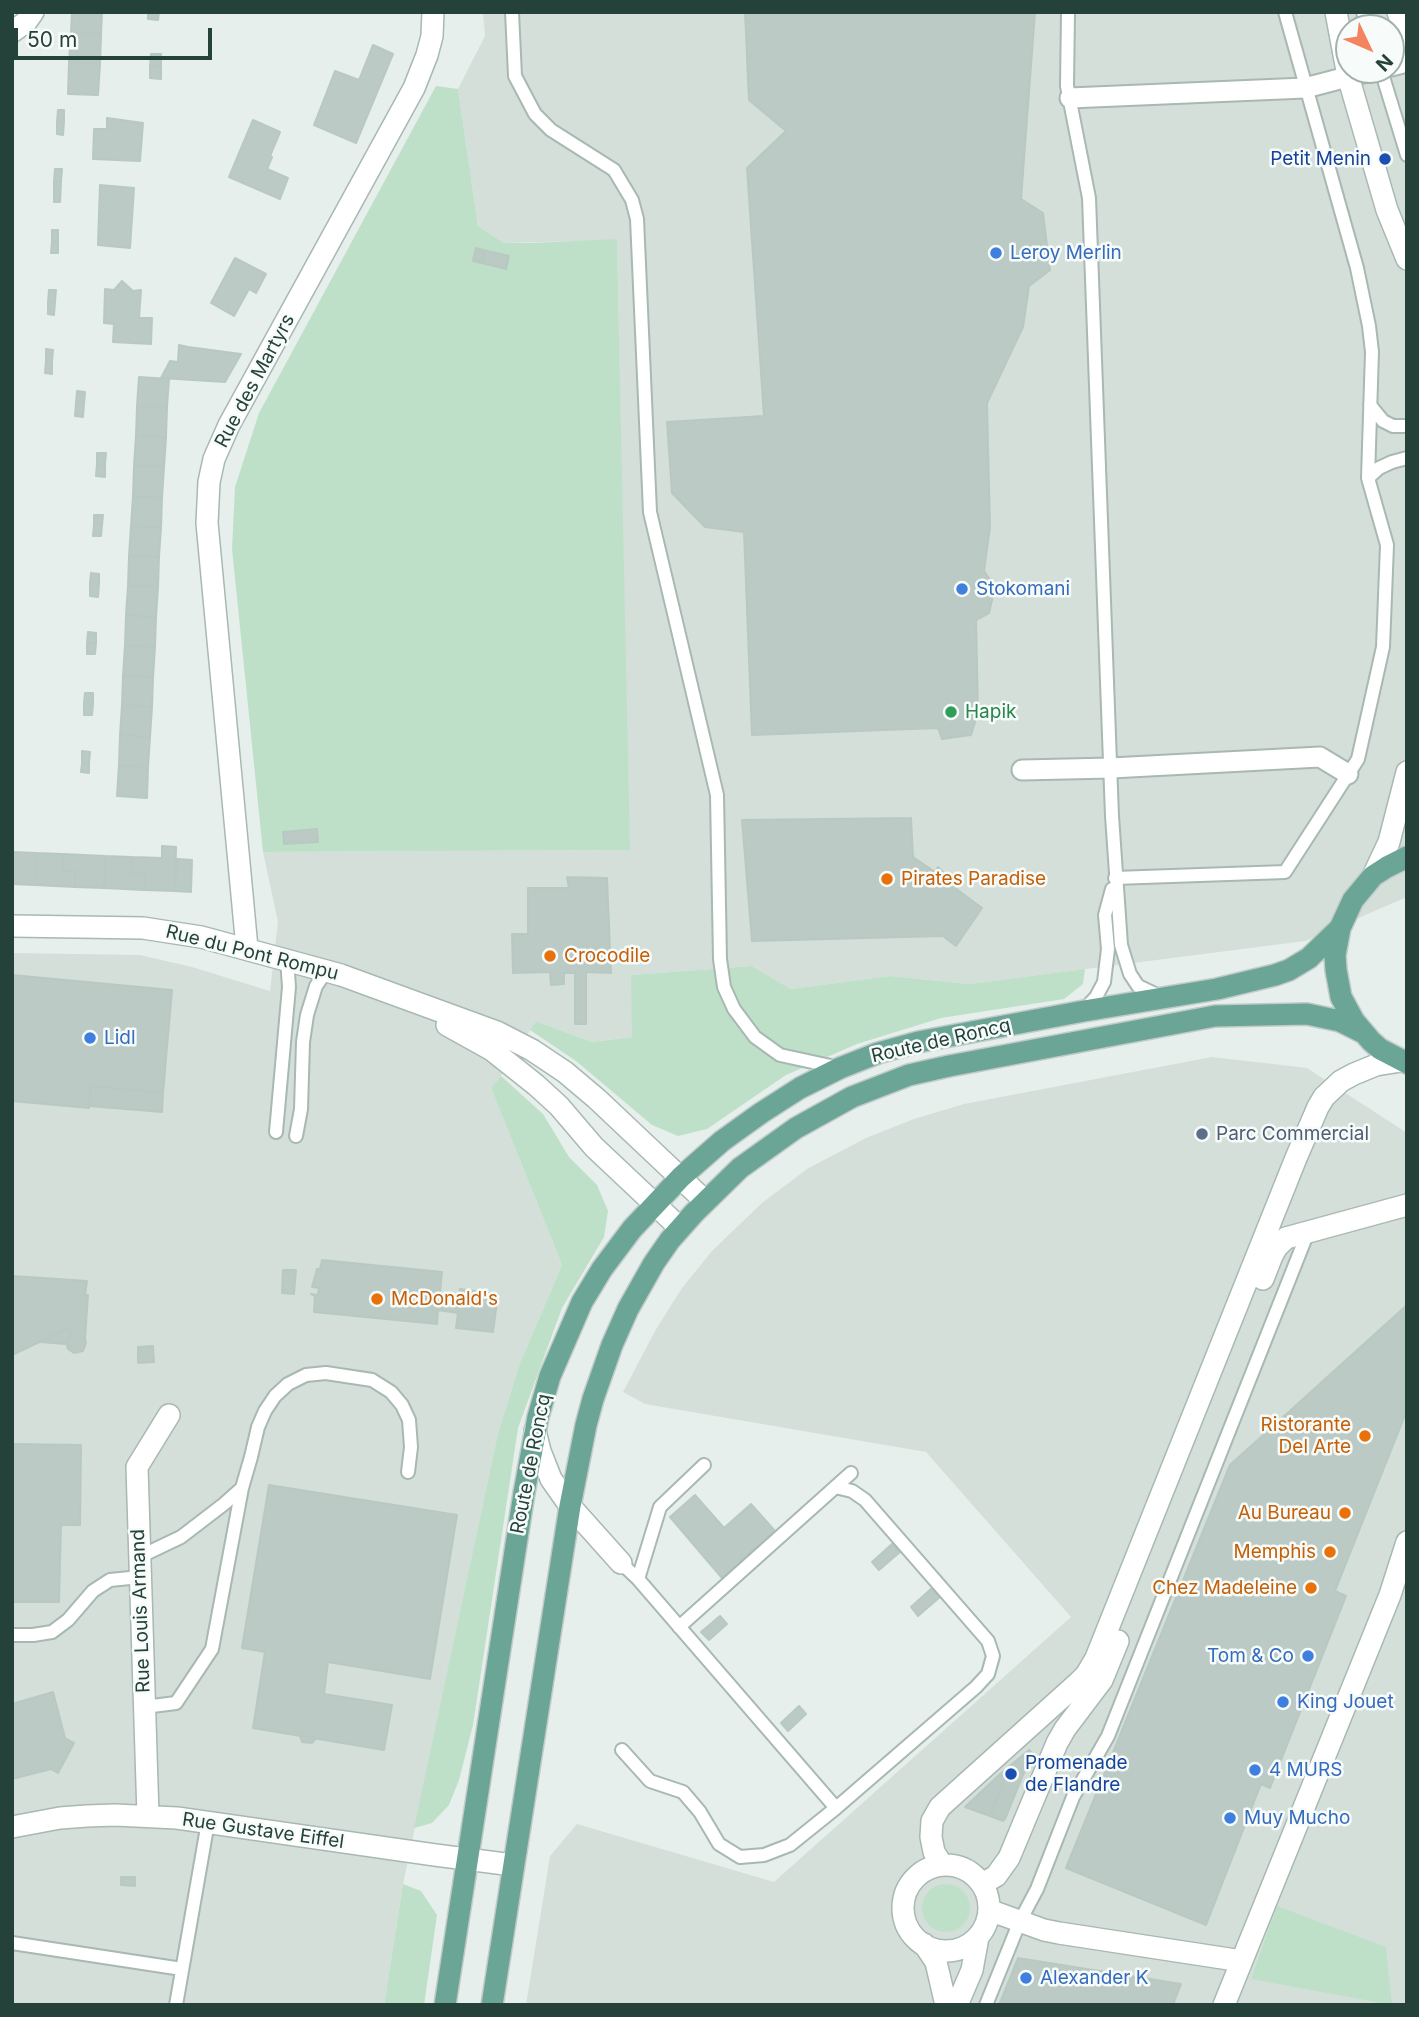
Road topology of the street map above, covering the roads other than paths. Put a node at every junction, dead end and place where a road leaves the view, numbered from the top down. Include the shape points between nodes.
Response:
1 (33, 12) edge
2 (433, 12) edge
3 (512, 12) edge
4 (1068, 12) edge
5 (1285, 12) edge
6 (1398, 12) edge
7 (12, 32) edge
8 (1407, 40) edge
9 (1335, 80) edge
10 (1350, 84) edge
11 (1385, 84) edge
12 (1306, 88) junction
13 (1070, 98) junction
14 (1407, 155) edge
15 (1407, 259) edge
16 (1370, 405) junction
17 (1407, 426) edge
18 (1407, 458) edge
19 (1368, 478) junction
20 (1111, 768) junction
21 (1021, 770) dead end
22 (1407, 772) edge
23 (1349, 774) junction
24 (1405, 857) edge
25 (1373, 876) junction
26 (1115, 878) junction
27 (12, 926) edge
28 (1340, 928) junction
29 (247, 948) junction
30 (287, 959) junction
31 (327, 970) junction
32 (1162, 998) junction
33 (403, 999) junction
34 (1084, 1011) junction
35 (1362, 1032) junction
36 (1404, 1062) edge
37 (840, 1068) junction
38 (276, 1132) dead end
39 (296, 1136) dead end
40 (681, 1177) junction
41 (705, 1201) junction
42 (654, 1205) junction
43 (1407, 1205) edge
44 (680, 1228) junction
45 (1308, 1231) junction
46 (169, 1415) dead end
47 (535, 1431) junction
48 (704, 1465) dead end
49 (408, 1472) dead end
50 (851, 1473) dead end
51 (242, 1488) junction
52 (835, 1488) junction
53 (570, 1506) junction
54 (1407, 1542) edge
55 (621, 1563) joint
56 (140, 1567) junction
57 (638, 1579) junction
58 (679, 1627) junction
59 (12, 1634) edge
60 (144, 1707) junction
61 (622, 1750) dead end
62 (836, 1808) junction
63 (148, 1816) junction
64 (208, 1822) junction
65 (12, 1827) edge
66 (467, 1859) junction
67 (513, 1865) junction
68 (942, 1865) junction
69 (982, 1884) junction
70 (989, 1910) junction
71 (1020, 1921) junction
72 (978, 1937) junction
73 (12, 1942) edge
74 (924, 1944) junction
75 (1242, 1961) junction
76 (182, 1969) junction
77 (176, 2005) edge
78 (445, 2005) edge
79 (492, 2005) edge
80 (946, 2005) edge
81 (957, 2005) edge
82 (986, 2005) edge
83 (1224, 2005) edge

1 - 7 street
2 - 29 street, Rue des Martyrs via 432,36 414,88 229,425 209,482 207,523
3 - 37 lane via 515,76 535,114 551,130 614,170 632,200 637,219 650,512 717,795 724,986 755,1037 780,1055
4 - 13 lane
5 - 12 lane
6 - 8 street
9 - 12 street
10 - 15 street via 1387,210
11 - 14 lane
12 - 13 street
12 - 16 lane via 1369,326
13 - 20 lane via 1089,198
16 - 17 lane via 1382,421
16 - 19 lane
18 - 19 lane via 1392,461
19 - 23 lane via 1387,545 1383,646 1358,759
20 - 21 street
20 - 23 street via 1320,757
20 - 26 lane
22 - 25 street via 1389,842
23 - 26 lane via 1285,873
24 - 25 main road
25 - 28 main road via 1353,900
26 - 32 lane via 1121,945 1130,974 1138,986
26 - 34 lane via 1105,915 1108,949 1104,982
27 - 29 street, Rue du Pont Rompu via 143,928
28 - 32 main road, Route de Roncq via 1289,970
28 - 35 main road via 1335,956 1338,983
29 - 30 street, Rue du Pont Rompu
30 - 31 street, Rue du Pont Rompu
30 - 38 lane via 289,987
31 - 33 street, Rue du Pont Rompu
31 - 39 lane via 316,986 307,1015
32 - 34 main road, Route de Roncq
33 - 40 street, Rue du Pont Rompu via 497,1032 557,1066
33 - 42 street, Rue du Pont Rompu via 492,1050 522,1073
34 - 37 main road, Route de Roncq via 907,1044
35 - 36 main road
35 - 41 main road, Route de Roncq via 1340,1021 1307,1014 1215,1016 909,1075 852,1097 803,1124 756,1156
36 - 68 street via 1376,1065 1354,1074 1341,1081 1318,1107 1096,1658 1086,1675 940,1807 932,1821 931,1837
37 - 40 main road, Route de Roncq via 761,1113
40 - 41 street, Rue du Pont Rompu
40 - 42 main road, Route de Roncq
41 - 44 main road, Route de Roncq
42 - 44 street, Rue du Pont Rompu
42 - 47 main road, Route de Roncq via 614,1252 582,1302 550,1376
43 - 45 street
44 - 53 main road, Route de Roncq via 654,1262 611,1345 589,1412
45 - 69 street via 1286,1238 1272,1256 1102,1680 1057,1743 1009,1858 996,1876
45 - 71 lane via 1108,1736 1073,1797
46 - 56 street, Rue Louis Armand via 137,1467
47 - 53 street via 551,1479
47 - 66 main road, Route de Roncq
48 - 57 lane via 660,1507
49 - 51 lane via 409,1420 402,1405 372,1380 326,1373 288,1384 275,1396 258,1427
50 - 52 lane
51 - 56 lane
51 - 60 lane via 212,1648 176,1703
52 - 58 lane
52 - 62 lane via 852,1491 865,1500 988,1641 993,1656 988,1674 976,1687
53 - 55 street
53 - 67 main road, Route de Roncq
54 - 75 street via 1390,1595
55 - 57 lane
56 - 59 lane via 93,1591 52,1632
56 - 60 street, Rue Louis Armand
57 - 58 lane
58 - 62 lane
60 - 63 street, Rue Louis Armand
61 - 62 lane via 650,1781 683,1793 719,1844 740,1857 764,1855 790,1845
63 - 64 street, Rue Gustave Eiffel
63 - 65 street, Rue Gustave Eiffel via 60,1818
64 - 66 street, Rue Gustave Eiffel
64 - 76 lane
66 - 67 street, Rue Gustave Eiffel
66 - 78 main road, Route de Roncq
67 - 79 main road, Route de Roncq
68 - 69 street via 968,1871
68 - 74 street via 918,1875 905,1898 907,1924
69 - 70 street
70 - 71 street
70 - 72 street
71 - 75 street via 1059,1933
71 - 82 lane
72 - 74 street via 949,1950
72 - 81 street via 972,1970
73 - 76 lane
74 - 80 street via 936,1962
75 - 83 street
76 - 77 lane

